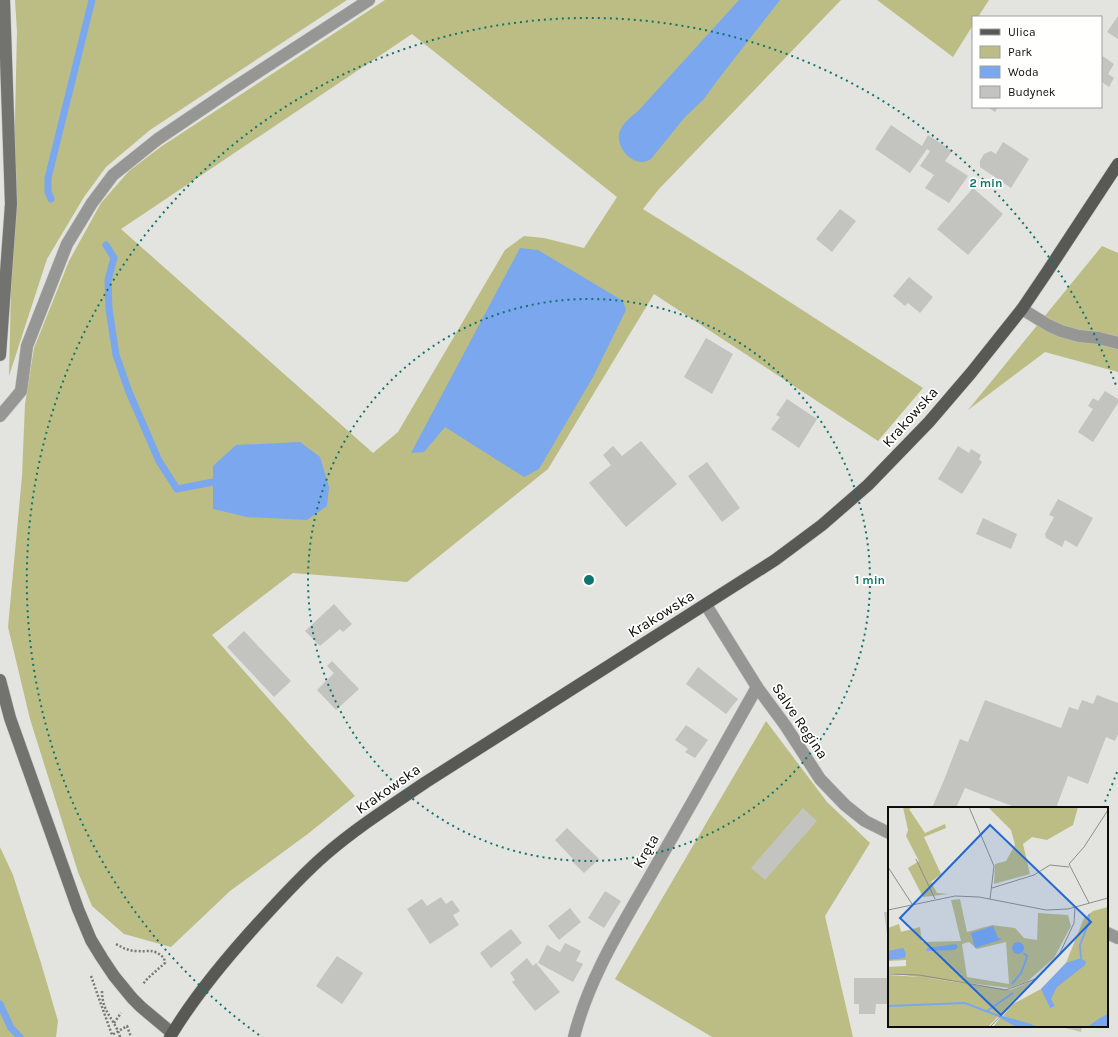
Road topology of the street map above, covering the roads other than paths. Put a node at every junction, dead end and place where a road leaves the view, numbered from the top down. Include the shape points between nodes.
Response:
1 (4, 0) edge
2 (369, 0) edge
3 (1118, 164) edge
4 (1022, 309) junction
5 (1118, 343) edge
6 (0, 355) edge
7 (0, 416) edge
8 (706, 605) junction
9 (0, 680) edge
10 (757, 687) junction
11 (888, 832) edge
12 (1108, 933) edge
13 (1118, 938) edge
14 (171, 1035) edge
15 (574, 1037) edge

1 - 6 street via 10,204
2 - 7 street via 158,139 112,175 67,244 27,346 21,391
3 - 4 main road, Krakowska
4 - 5 street via 1061,331
4 - 8 main road, Krakowska via 929,422 868,485 822,525 775,560
8 - 10 street, Salve Regina
8 - 14 main road, Krakowska via 426,782 325,855 240,943 204,986
9 - 14 street via 10,718 91,940 132,998
10 - 11 street, Salve Regina via 820,779 865,821
10 - 15 street, Kręta via 611,945 589,990
12 - 13 street

